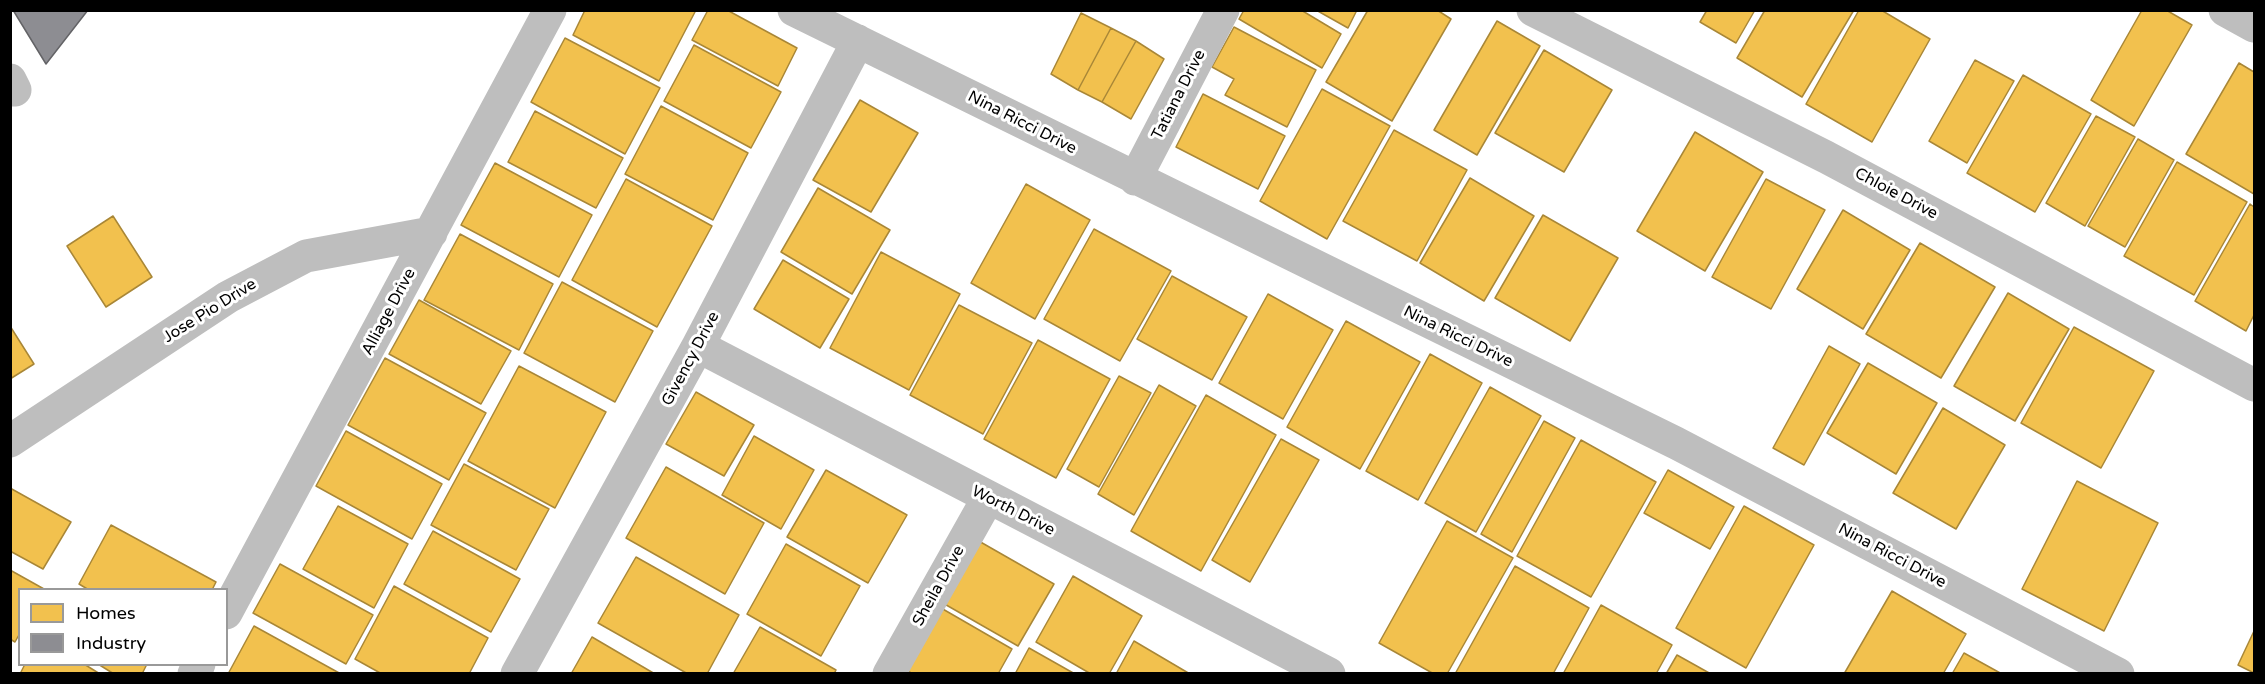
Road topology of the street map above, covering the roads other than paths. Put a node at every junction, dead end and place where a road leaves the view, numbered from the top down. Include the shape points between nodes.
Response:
1 (550, 10) edge
2 (794, 10) edge
3 (1223, 10) edge
4 (1533, 10) edge
5 (2225, 10) edge
6 (2254, 26) edge
7 (858, 41) junction
8 (1136, 179) junction
9 (431, 233) junction
10 (698, 346) junction
11 (2254, 386) edge
12 (10, 441) edge
13 (988, 498) junction
14 (228, 609) edge
15 (1307, 669) edge
16 (517, 674) edge
17 (889, 674) edge
18 (2118, 674) edge

1 - 9 street, Alliage Drive
2 - 7 street, Nina Ricci Drive
3 - 8 street, Tatiana Drive
4 - 11 street, Chloie Drive via 1826,157
5 - 6 street
7 - 8 street, Nina Ricci Drive
7 - 10 street, Givency Drive
8 - 18 street, Nina Ricci Drive via 1676,443
9 - 12 street, Jose Pio Drive via 306,256 228,297
9 - 14 street, Alliage Drive
10 - 13 street, Worth Drive
10 - 16 street, Givency Drive
13 - 15 street, Worth Drive
13 - 17 street, Sheila Drive

